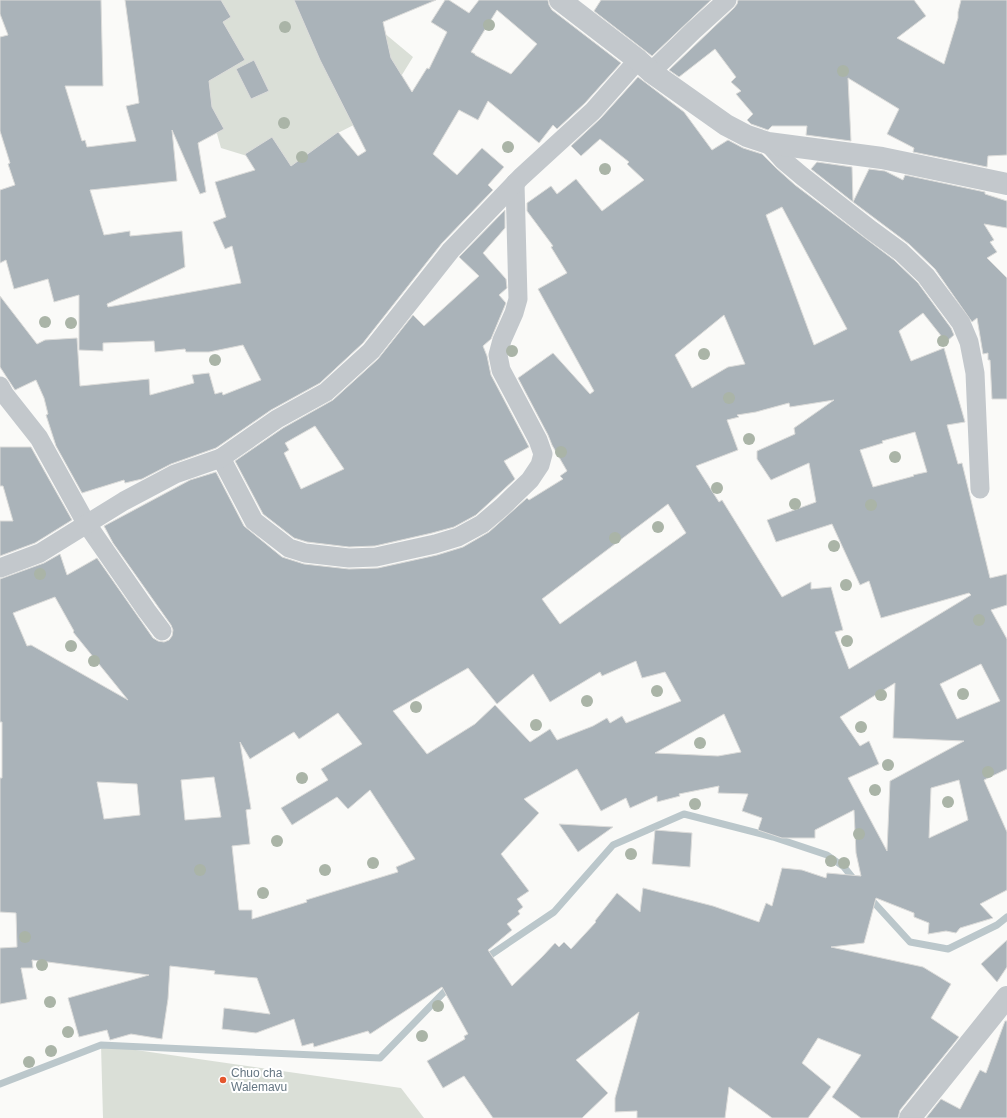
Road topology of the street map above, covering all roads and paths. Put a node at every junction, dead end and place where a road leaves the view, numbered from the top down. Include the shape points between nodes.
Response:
1 (560, 0) edge
2 (727, 0) edge
3 (645, 66) junction
4 (768, 142) junction
5 (515, 183) junction
6 (1007, 184) edge
7 (0, 386) edge
8 (221, 458) junction
9 (980, 488) dead end
10 (86, 523) junction
11 (0, 568) edge
12 (162, 631) dead end
13 (1007, 998) edge
14 (910, 1118) edge

1 - 3 street
2 - 3 street via 693,31
3 - 4 street via 726,125
3 - 5 street
4 - 6 street via 882,158
4 - 9 street via 774,151 802,176 901,252 926,276 961,323 969,342 975,373
5 - 8 street via 451,250 371,351 326,392 277,419
5 - 8 street via 518,299 498,355 501,370 538,440 542,454 540,465 530,480 502,507 482,524 458,537 436,544 376,557 349,558 304,553 289,548 254,521
7 - 10 street via 39,438
8 - 10 street via 175,474
10 - 11 street via 40,553
10 - 12 street
13 - 14 street

